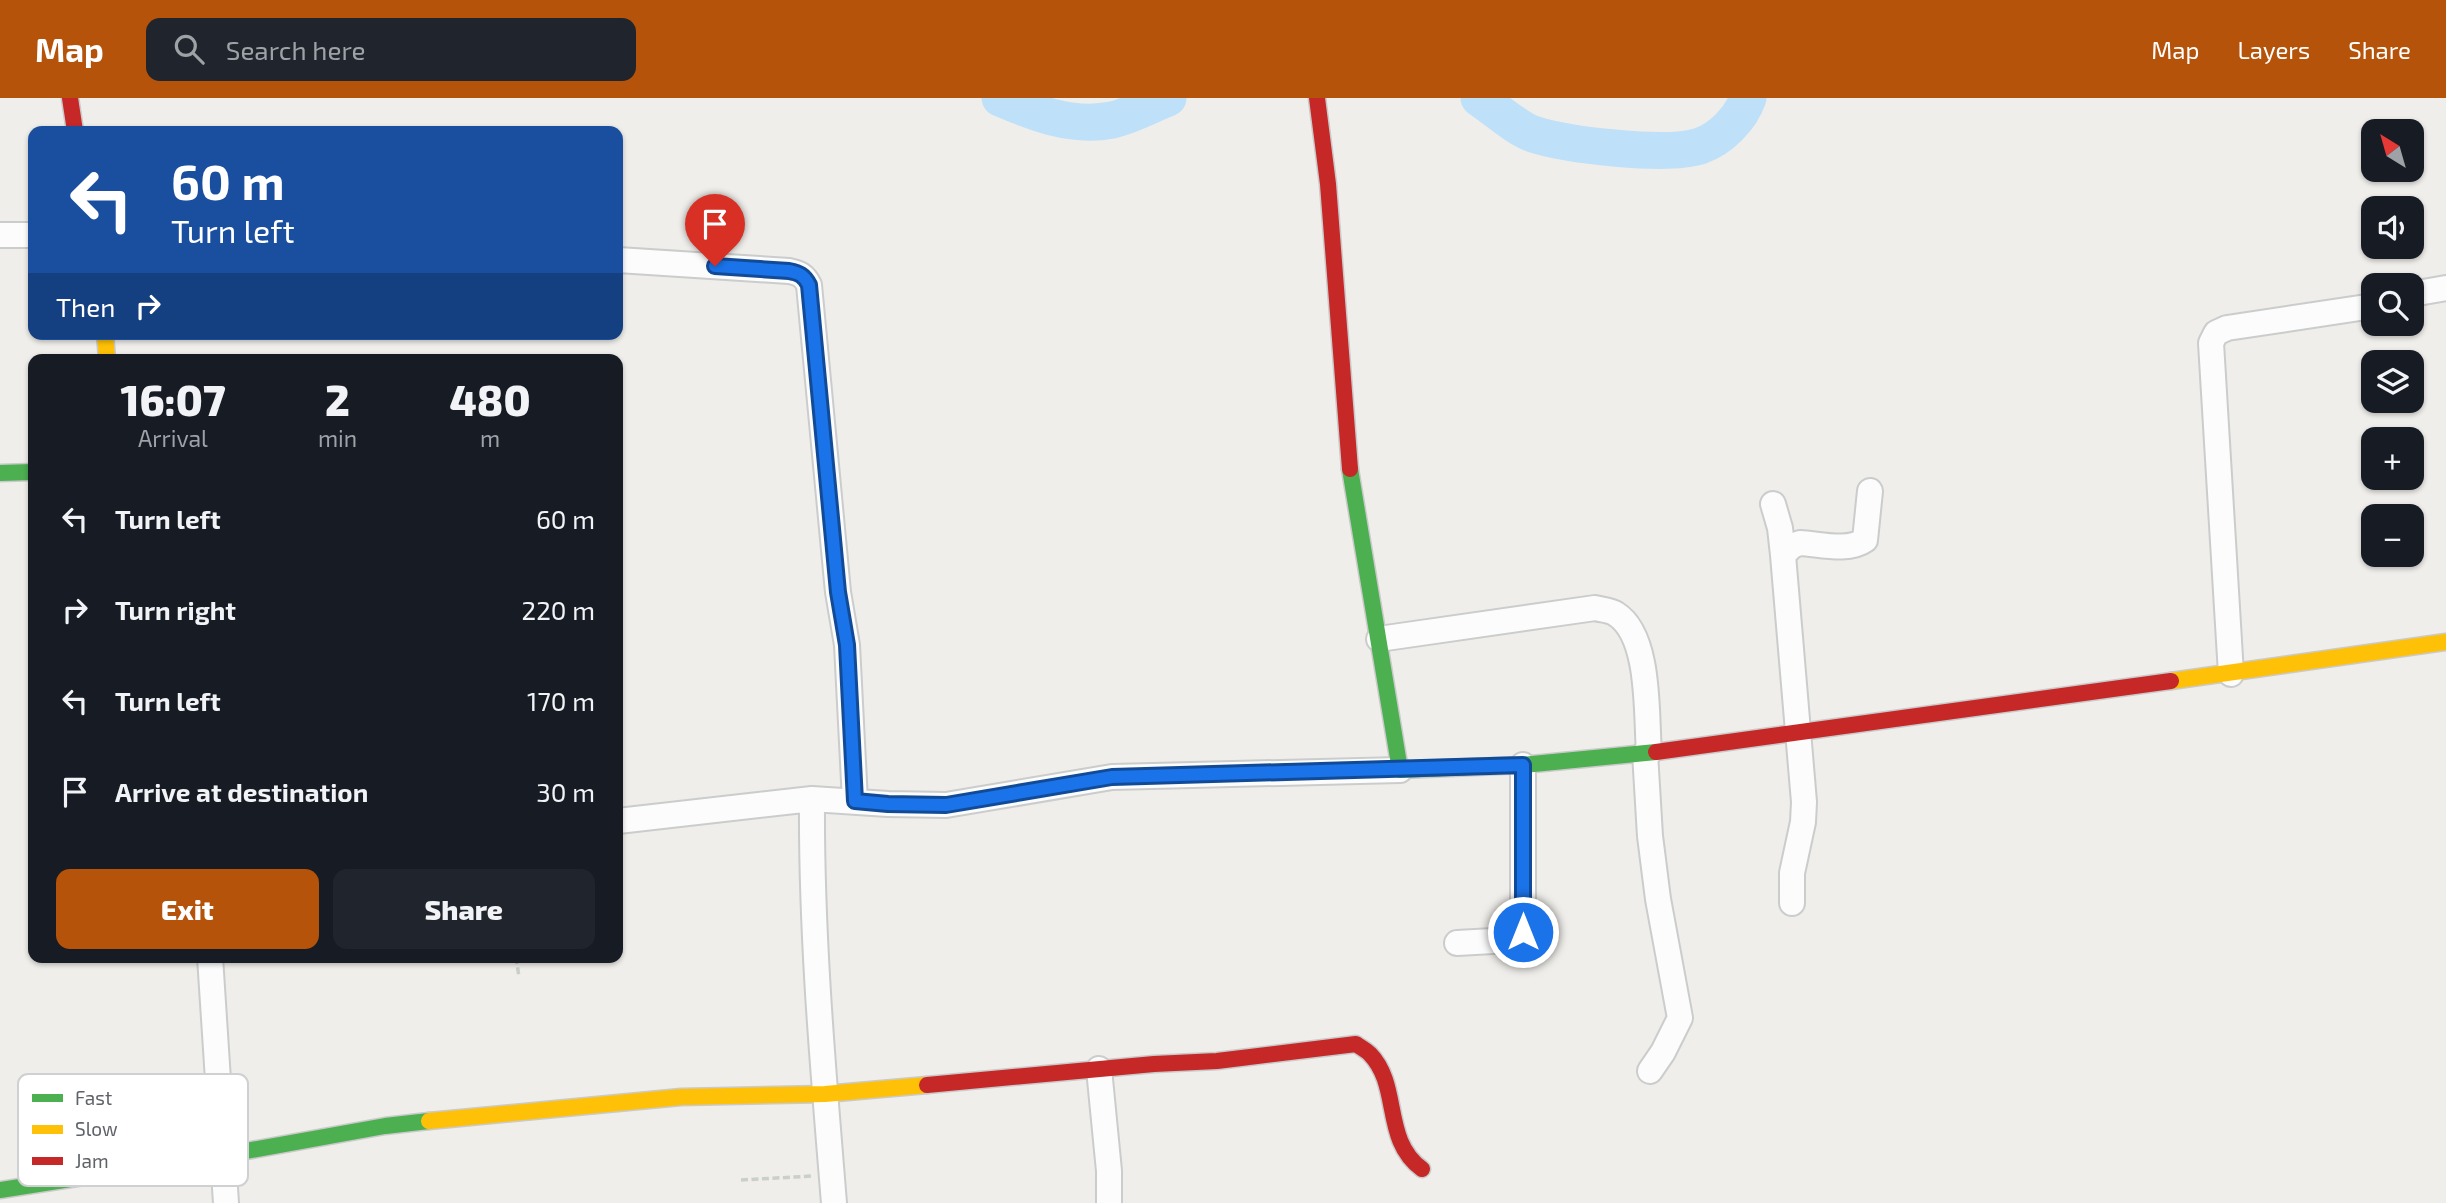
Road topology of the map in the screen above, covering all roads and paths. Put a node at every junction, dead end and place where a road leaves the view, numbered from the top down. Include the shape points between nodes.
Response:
1 (70, 98) edge
2 (1317, 98) edge
3 (74, 126) edge
4 (0, 235) edge
5 (28, 235) edge
6 (623, 260) edge
7 (2446, 288) edge
8 (2424, 292) edge
9 (2361, 308) edge
10 (28, 472) edge
11 (0, 473) edge
12 (1870, 491) dead end
13 (1773, 504) dead end
14 (1783, 555) junction
15 (1379, 639) junction
16 (2446, 642) edge
17 (2231, 674) junction
18 (1799, 734) junction
19 (1647, 753) junction
20 (1523, 765) junction
21 (1401, 770) junction
22 (812, 799) junction
23 (855, 801) junction
24 (623, 820) edge
25 (1792, 903) dead end
26 (1457, 943) dead end
27 (210, 963) edge
28 (517, 963) edge
29 (519, 977) dead end
30 (1099, 1069) junction
31 (1650, 1071) dead end
32 (218, 1074) edge
33 (825, 1094) junction
34 (248, 1151) edge
35 (1422, 1169) dead end
36 (832, 1175) junction
37 (741, 1180) dead end
38 (26, 1186) edge
39 (0, 1190) edge
40 (834, 1203) edge
41 (1109, 1203) edge

1 - 3 street
2 - 15 street via 1350,474
4 - 5 street
6 - 23 street via 789,271 806,278 847,645
7 - 8 street
9 - 17 street via 2227,328 2211,343
10 - 11 street
12 - 14 street via 1865,540 1848,547 1800,543
13 - 14 street
14 - 18 street
15 - 19 street via 1595,608 1612,612 1629,627 1642,659
15 - 21 street
16 - 17 street
17 - 18 street
18 - 19 street
18 - 25 street via 1803,822 1792,873
19 - 20 street
19 - 31 street via 1650,836 1680,1018
20 - 21 street
20 - 26 street via 1523,932 1511,940
21 - 23 street via 1112,777 946,805
22 - 23 street
22 - 24 street
22 - 33 street via 811,864
27 - 32 street
28 - 29 path
30 - 33 street
30 - 35 street via 1254,1058 1356,1044 1365,1047 1379,1068 1404,1154
30 - 41 street
33 - 34 street via 681,1097 531,1110 385,1126
33 - 36 street
36 - 37 path
36 - 40 street
38 - 39 street

